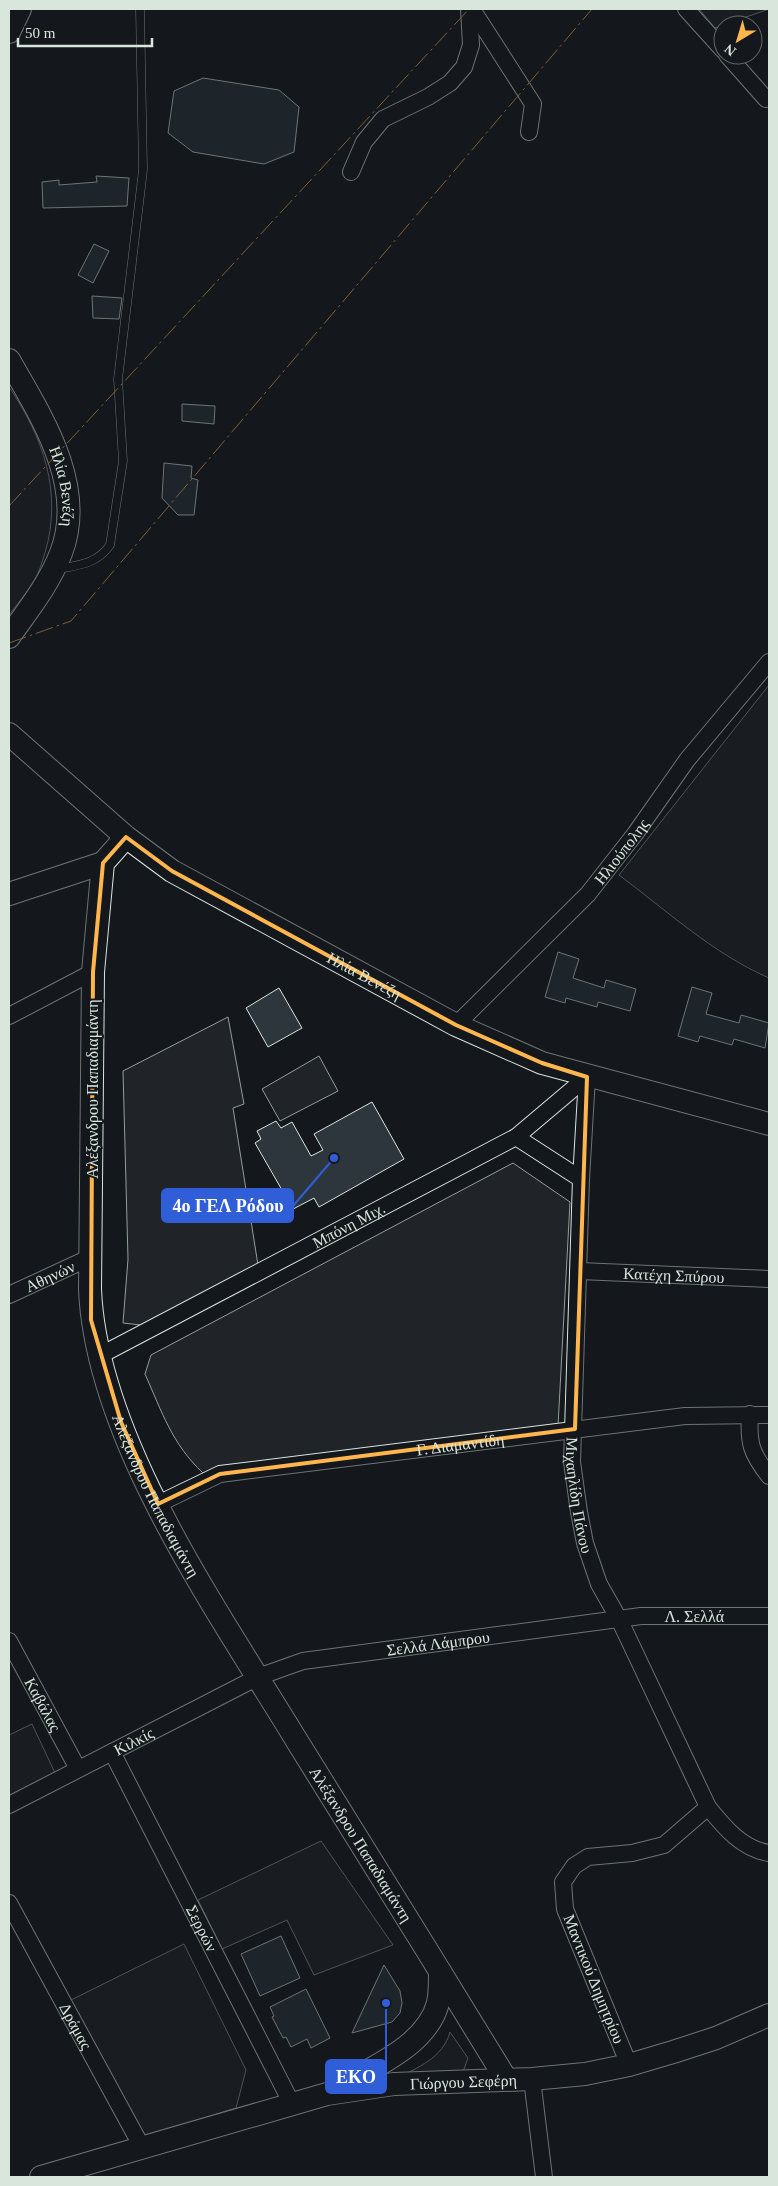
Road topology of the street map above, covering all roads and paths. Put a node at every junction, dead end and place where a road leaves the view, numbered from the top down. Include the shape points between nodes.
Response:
1 (20, 9) edge
2 (140, 9) edge
3 (471, 9) edge
4 (686, 9) edge
5 (9, 32) edge
6 (713, 39) edge
7 (736, 65) edge
8 (766, 99) dead end
9 (529, 132) dead end
10 (351, 172) dead end
11 (9, 360) edge
12 (53, 570) junction
13 (9, 637) edge
14 (769, 662) edge
15 (9, 734) edge
16 (126, 837) junction
17 (103, 863) junction
18 (9, 894) edge
19 (93, 972) junction
20 (9, 1016) edge
21 (456, 1025) junction
22 (587, 1077) junction
23 (769, 1124) edge
24 (516, 1137) junction
25 (581, 1179) junction
26 (91, 1257) junction
27 (579, 1271) junction
28 (769, 1279) edge
29 (9, 1295) edge
30 (99, 1356) junction
31 (750, 1414) junction
32 (769, 1414) edge
33 (575, 1429) junction
34 (769, 1476) edge
35 (158, 1504) junction
36 (769, 1616) edge
37 (620, 1621) junction
38 (9, 1641) edge
39 (258, 1676) junction
40 (112, 1752) junction
41 (78, 1769) junction
42 (9, 1805) edge
43 (708, 1807) junction
44 (769, 1853) edge
45 (9, 1903) edge
46 (440, 1972) junction
47 (769, 2015) edge
48 (629, 2066) junction
49 (532, 2079) junction
50 (506, 2080) junction
51 (327, 2094) junction
52 (292, 2104) junction
53 (143, 2149) junction
54 (41, 2177) edge
55 (544, 2177) edge

1 - 5 street
2 - 12 lane via 143,170 118,379 123,461 112,536 103,556 90,563
3 - 9 street via 533,104
3 - 10 street via 471,45 464,66 442,88 383,119 364,142
4 - 6 street
7 - 8 street
11 - 12 street, Ηλία Βενέζη via 43,420 56,450 66,487 65,536
12 - 13 street, Ηλία Βενέζη via 42,592
14 - 21 street, Ηλιούπολης via 687,760 588,894
15 - 16 street, Ηλία Βενέζη
16 - 17 street
16 - 21 street, Ηλία Βενέζη via 172,871
17 - 18 street
17 - 19 street, Αλέξανδρου Παπαδιαμάντη
19 - 20 street
19 - 26 street, Αλέξανδρου Παπαδιαμάντη
21 - 22 street, Ηλία Βενέζη via 542,1063
22 - 23 street, Ηλία Βενέζη
22 - 24 street, Μπόνη Μιχ.
22 - 25 street, Μιχαηλίδη Πάνου
24 - 25 street
24 - 30 street, Μπόνη Μιχ.
25 - 27 street, Μιχαηλίδη Πάνου
26 - 29 street, Αθηνών
26 - 30 street, Αλέξανδρου Παπαδιαμάντη via 91,1320
27 - 28 street, Κατέχη Σπύρου
27 - 33 street, Μιχαηλίδη Πάνου
30 - 35 street, Αλέξανδρου Παπαδιαμάντη via 120,1422
31 - 32 street, Γ. Διαμαντίδη
31 - 33 street, Γ. Διαμαντίδη via 685,1416
31 - 34 street via 748,1437 754,1456
33 - 35 street, Γ. Διαμαντίδη via 220,1474
33 - 37 street, Μιχαηλίδη Πάνου via 572,1462 585,1543 600,1584
35 - 39 street, Αλέξανδρου Παπαδιαμάντη
36 - 37 street, Λ. Σελλά via 641,1616
37 - 39 street, Σελλά Λάμπρου via 303,1661
37 - 43 street, Μιχαηλίδη Πάνου
38 - 41 street, Καβάλας
39 - 40 street, Κιλκίς
39 - 46 street, Αλέξανδρου Παπαδιαμάντη
40 - 41 street, Κιλκίς
40 - 52 street, Σερρών
41 - 42 street, Κιλκίς
43 - 44 street, Μιχαηλίδη Πάνου via 730,1833
43 - 48 street, Μαντικού Δημητρίου via 664,1845 632,1853 588,1857 568,1872 564,1882 565,1909
45 - 53 street, Δράμας
46 - 50 street, Αλέξανδρου Παπαδιαμάντη
46 - 51 street via 438,2003 433,2016 415,2039
47 - 48 street, Γιώργου Σεφέρη via 716,2038
48 - 49 street, Γιώργου Σεφέρη
49 - 50 street, Γιώργου Σεφέρη
49 - 55 street
50 - 51 street, Γιώργου Σεφέρη via 394,2084
51 - 52 street, Γιώργου Σεφέρη
52 - 53 street, Γιώργου Σεφέρη
53 - 54 street, Γιώργου Σεφέρη

